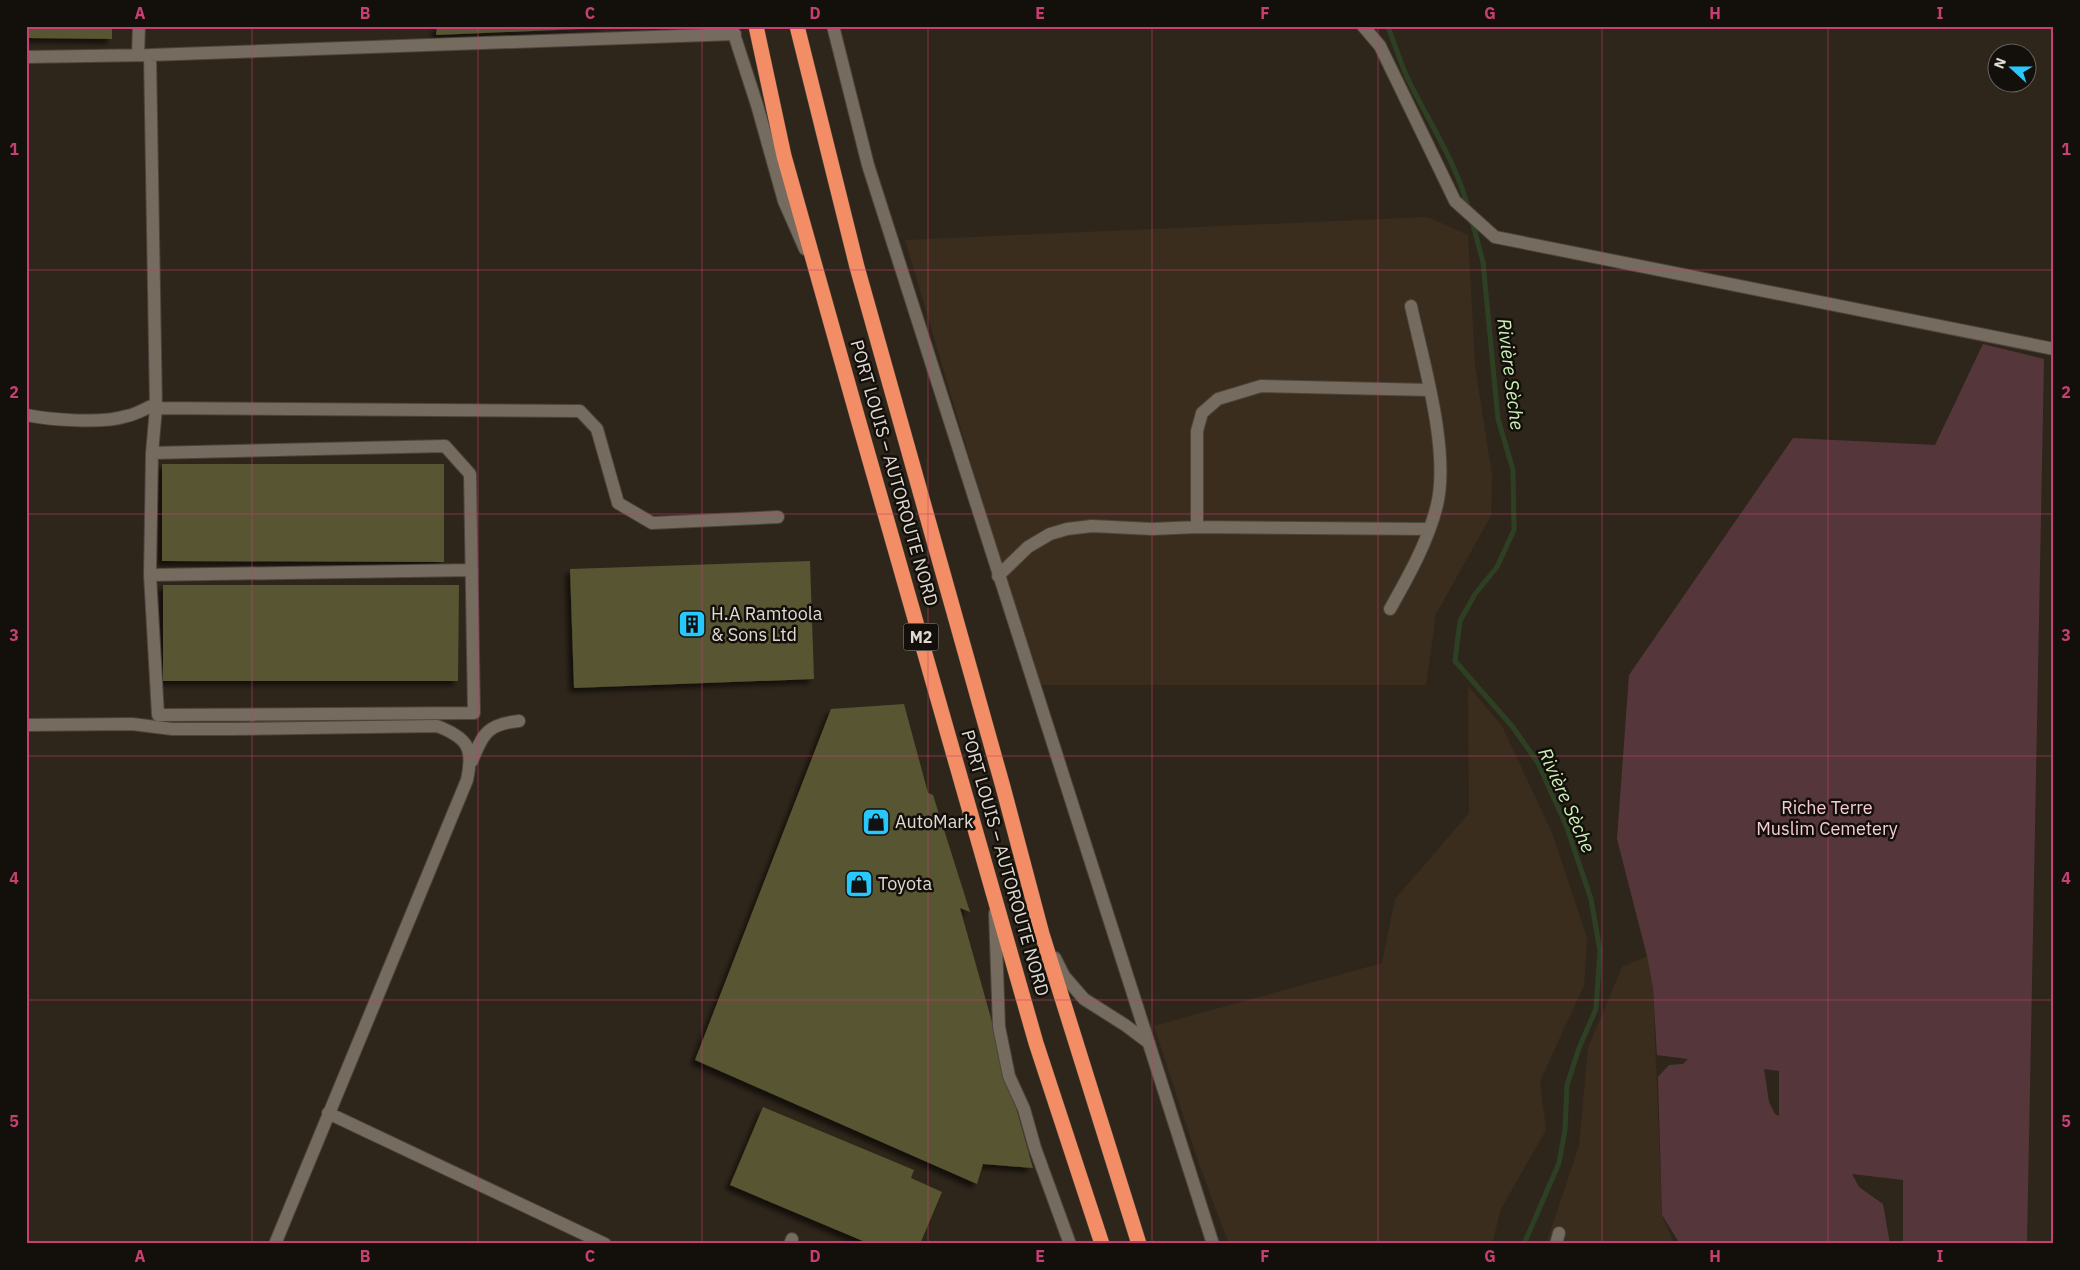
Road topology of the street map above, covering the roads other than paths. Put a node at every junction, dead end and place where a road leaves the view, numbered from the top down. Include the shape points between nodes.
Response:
1 (139, 26) edge
2 (756, 26) edge
3 (797, 26) edge
4 (833, 26) edge
5 (1363, 26) edge
6 (733, 30) edge
7 (144, 55) junction
8 (26, 57) edge
9 (820, 285) junction
10 (1410, 306) dead end
11 (2054, 349) edge
12 (1429, 390) junction
13 (156, 406) junction
14 (26, 415) edge
15 (152, 453) junction
16 (778, 517) dead end
17 (1197, 526) junction
18 (1430, 529) junction
19 (472, 570) junction
20 (150, 575) junction
21 (998, 576) junction
22 (1390, 609) dead end
23 (519, 721) dead end
24 (26, 725) edge
25 (471, 763) junction
26 (994, 894) junction
27 (1042, 934) junction
28 (1149, 1043) junction
29 (328, 1113) junction
30 (275, 1244) edge
31 (605, 1244) edge
32 (1070, 1244) edge
33 (1102, 1244) edge
34 (1139, 1244) edge
35 (1213, 1244) edge

1 - 7 street
2 - 9 highway, PORT LOUIS – AUTOROUTE NORD / M2 via 784,156
3 - 27 highway, PORT LOUIS – AUTOROUTE NORD / M2 via 857,267
4 - 21 street via 868,165
5 - 11 street via 1380,46 1455,201 1495,237
6 - 7 street
6 - 9 street via 784,201
7 - 8 street
7 - 13 street
9 - 26 highway, PORT LOUIS – AUTOROUTE NORD / M2
10 - 12 street
12 - 17 street via 1261,386 1218,398 1202,413 1197,431
12 - 18 street via 1440,449 1437,504
13 - 14 street via 116,419 56,419
13 - 15 street
13 - 16 street via 580,411 597,430 618,503 652,523
15 - 19 street via 446,446 470,474
15 - 20 street
17 - 18 street
17 - 21 street via 1067,529 1050,534 1028,547
18 - 22 street
19 - 20 street
19 - 20 street via 474,714 158,716
21 - 28 street
23 - 25 street via 502,723 488,730
24 - 25 street via 132,724 172,729 436,726 461,739 469,748
25 - 29 street via 467,780
26 - 32 street via 999,1027 1009,1076 1024,1109
26 - 33 highway, PORT LOUIS – AUTOROUTE NORD / M2 via 1036,1043
27 - 28 street via 1064,976 1084,999
27 - 34 highway, PORT LOUIS – AUTOROUTE NORD / M2
28 - 35 street
29 - 30 street
29 - 31 street

